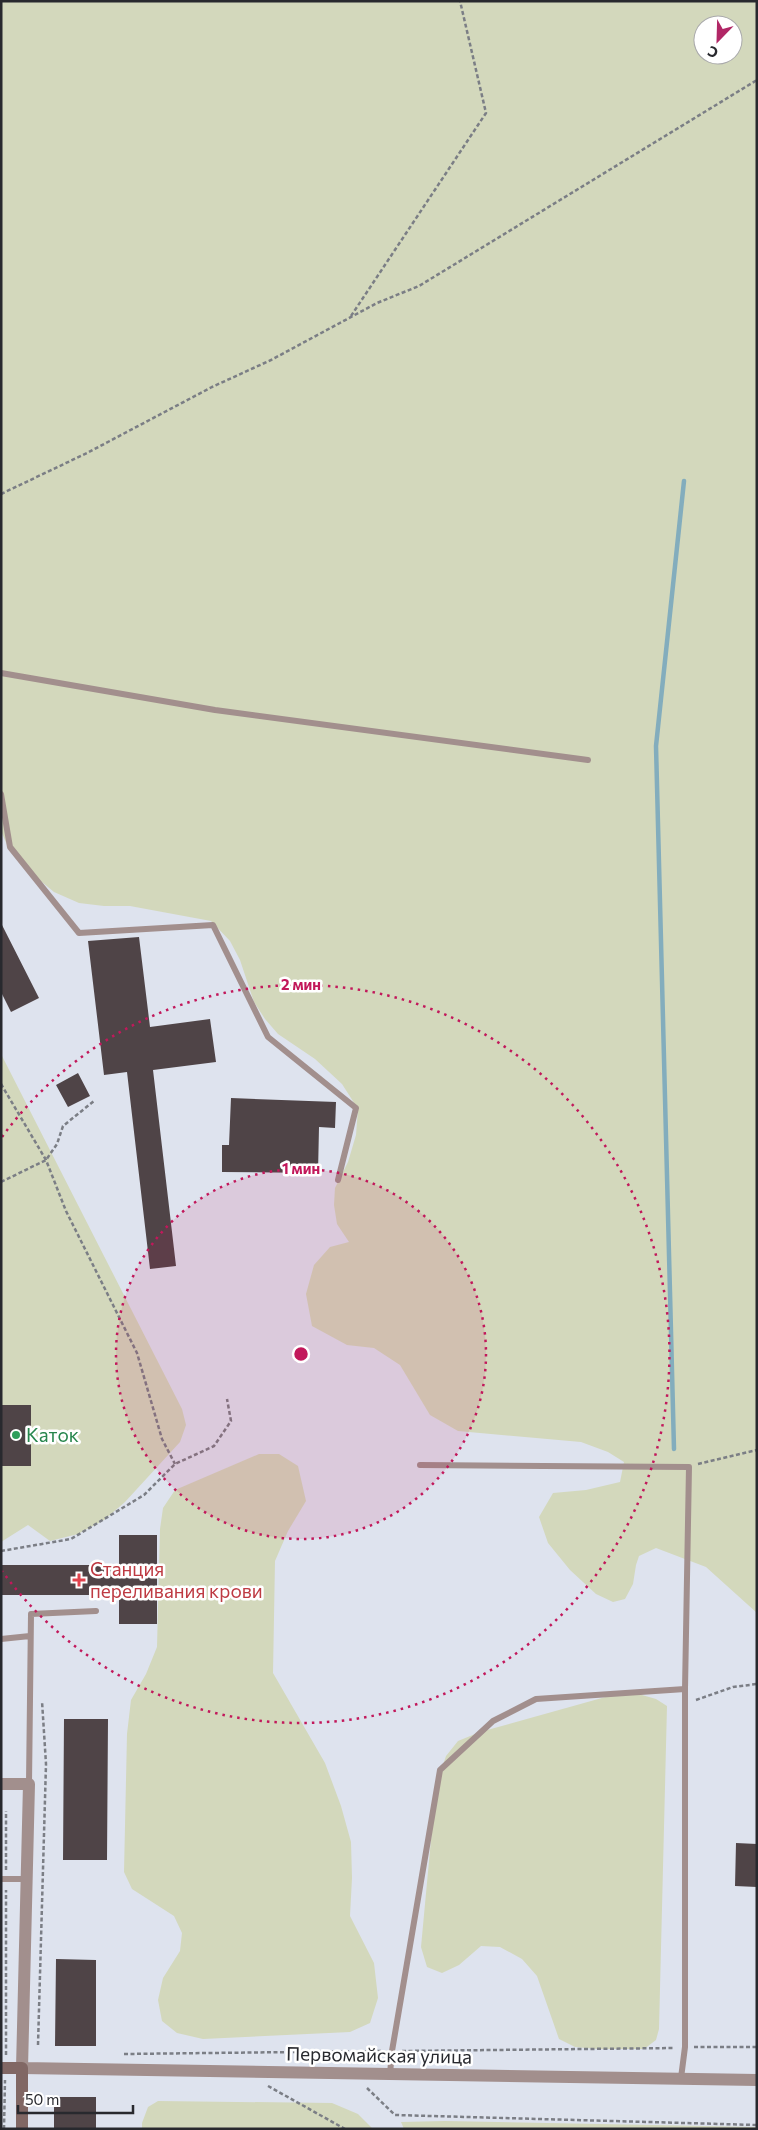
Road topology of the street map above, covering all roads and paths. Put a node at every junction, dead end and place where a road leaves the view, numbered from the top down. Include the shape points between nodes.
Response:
1 (460, 1) edge
2 (757, 80) edge
3 (351, 317) junction
4 (1, 494) edge
5 (1, 673) edge
6 (588, 760) dead end
7 (1, 794) edge
8 (1, 1084) edge
9 (94, 1100) dead end
10 (46, 1160) junction
11 (338, 1180) dead end
12 (1, 1182) edge
13 (227, 1399) dead end
14 (757, 1450) edge
15 (175, 1464) junction
16 (420, 1464) dead end
17 (689, 1467) junction
18 (1, 1551) edge
19 (96, 1611) dead end
20 (30, 1636) junction
21 (1, 1639) edge
22 (757, 1684) edge
23 (685, 1690) junction
24 (42, 1701) dead end
25 (685, 1703) junction
26 (1, 1784) edge
27 (29, 1784) junction
28 (6, 1811) dead end
29 (4, 1879) edge
30 (27, 1879) junction
31 (38, 2046) dead end
32 (3, 2068) edge
33 (22, 2068) junction
34 (352, 2073) junction
35 (390, 2074) junction
36 (681, 2078) junction
37 (757, 2080) edge
38 (267, 2086) dead end
39 (757, 2124) edge
40 (4, 2129) edge
41 (22, 2129) edge
42 (345, 2129) edge

1 - 3 path via 486,113
2 - 3 path via 419,286
3 - 4 path
5 - 6 lane via 214,710
7 - 11 lane via 10,847 79,933 213,925 268,1037 356,1108
8 - 10 path
9 - 10 path via 63,1126 57,1144
10 - 12 path
10 - 15 path via 66,1210 137,1353 162,1439
13 - 15 path via 231,1421 214,1446
14 - 17 path
15 - 18 path via 144,1495 71,1539
16 - 17 lane
17 - 23 lane
19 - 20 lane via 30,1614
20 - 21 lane
20 - 27 lane
22 - 25 path via 733,1687
23 - 25 lane
23 - 35 lane via 536,1700 493,1721 440,1770
24 - 31 path via 46,1764
25 - 36 lane via 685,2048
26 - 27 street
27 - 30 street
28 - 29 path
29 - 30 lane
29 - 32 path
30 - 33 street
32 - 33 main road, Первомайская улица
32 - 40 path
33 - 34 street, Первомайская улица
33 - 41 main road
34 - 35 street, Первомайская улица
34 - 39 path via 395,2115
35 - 36 street, Первомайская улица
36 - 37 street, Первомайская улица
38 - 42 path

